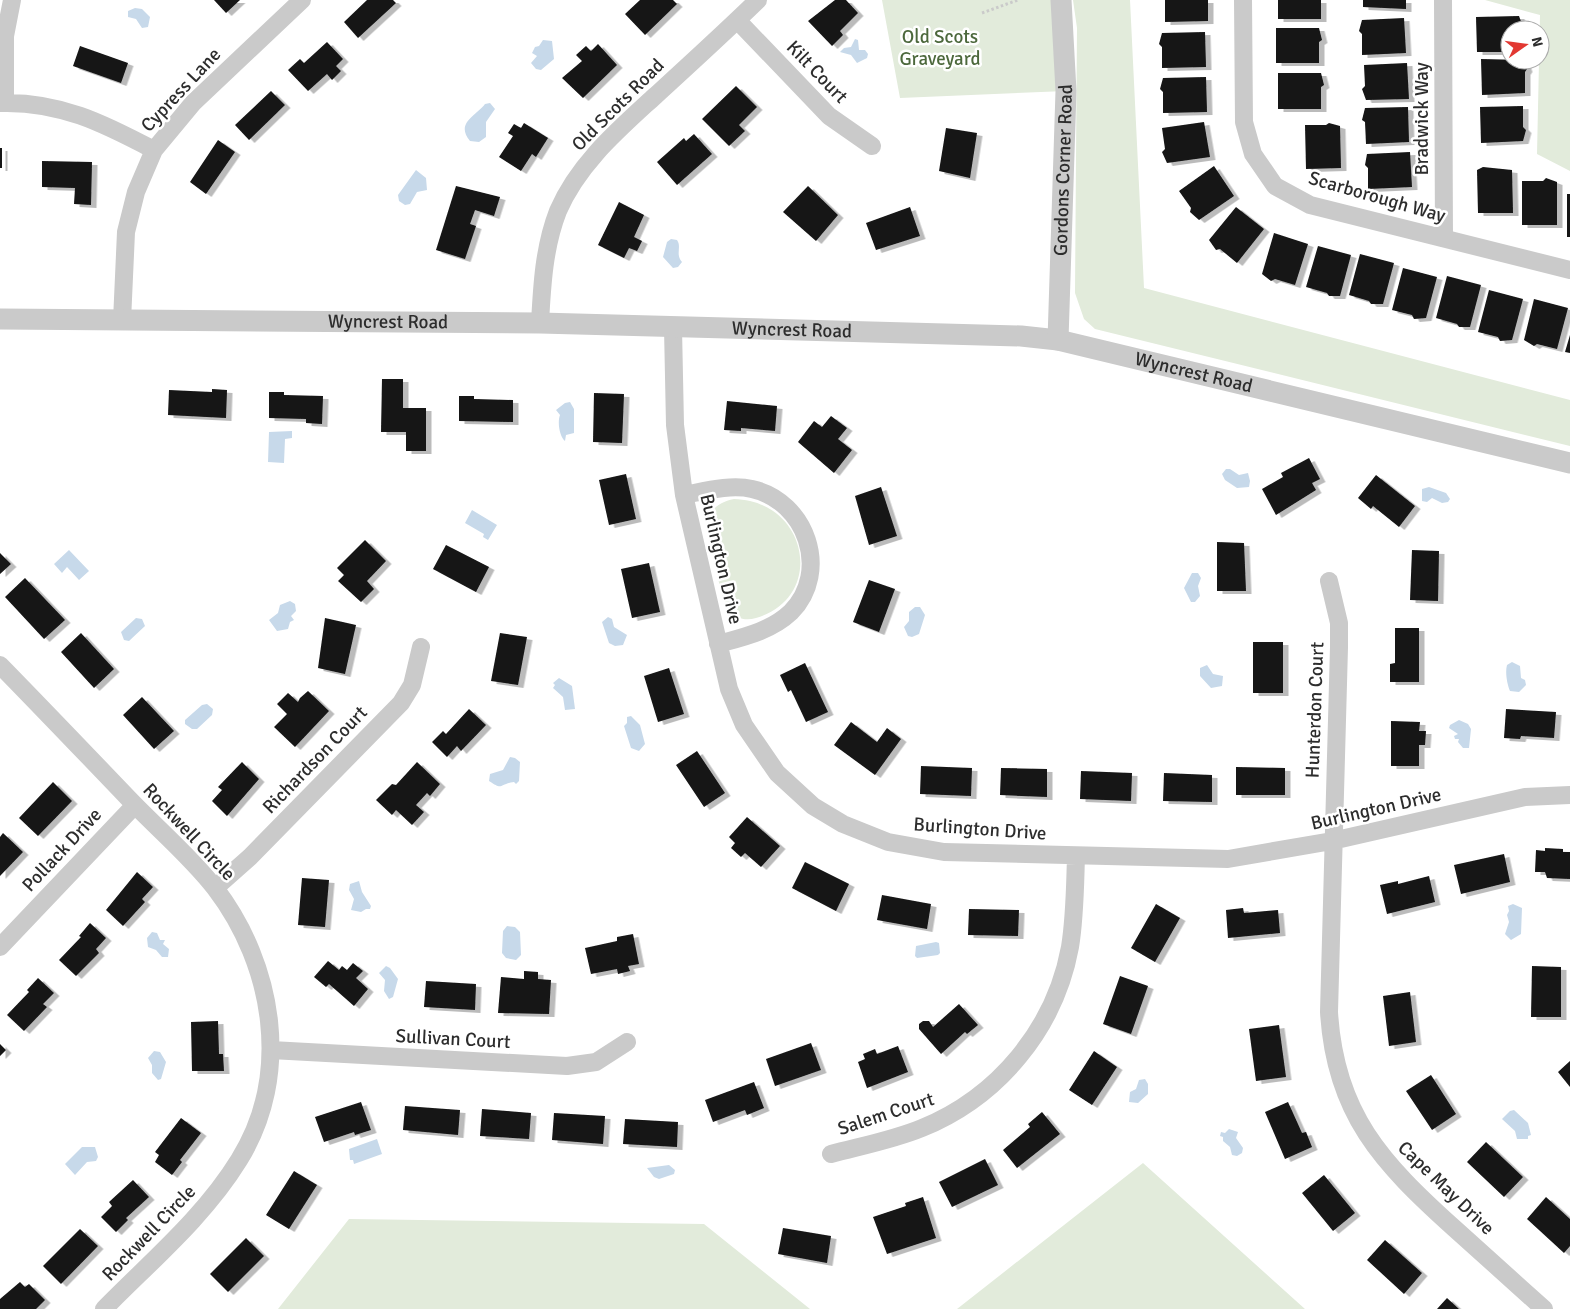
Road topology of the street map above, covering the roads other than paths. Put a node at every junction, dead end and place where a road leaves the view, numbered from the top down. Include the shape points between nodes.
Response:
1 (12, 0) edge
2 (302, 0) edge
3 (758, 0) edge
4 (1061, 0) edge
5 (1243, 0) edge
6 (1443, 0) edge
7 (738, 20) junction
8 (2, 103) edge
9 (872, 146) dead end
10 (154, 150) junction
11 (1444, 238) junction
12 (1570, 270) edge
13 (0, 319) edge
14 (122, 321) junction
15 (540, 323) junction
16 (673, 328) junction
17 (1058, 340) junction
18 (1570, 463) edge
19 (684, 495) junction
20 (1329, 581) dead end
21 (718, 644) junction
22 (421, 647) dead end
23 (0, 665) edge
24 (1570, 795) edge
25 (135, 805) junction
26 (1332, 841) junction
27 (1076, 856) junction
28 (215, 888) junction
29 (0, 947) edge
30 (627, 1042) dead end
31 (271, 1050) junction
32 (831, 1154) dead end
33 (104, 1309) edge
34 (1544, 1309) edge

1 - 8 street via 5,36
2 - 10 street, Cypress Lane via 193,103
3 - 7 street, Old Scots Road
4 - 17 street, Gordons Corner Road via 1066,91
5 - 11 street, Scarborough Way via 1244,122 1253,154 1275,186 1310,205
6 - 11 street, Bradwick Way
7 - 9 street, Kilt Court via 829,116
7 - 15 street, Old Scots Road via 613,136 577,177 558,212 548,243
8 - 10 street via 56,108 81,115
10 - 14 street, Cypress Lane via 136,192 126,232
11 - 12 street, Scarborough Way
13 - 14 street, Wyncrest Road
14 - 15 street, Wyncrest Road
15 - 16 street, Wyncrest Road
16 - 17 street, Wyncrest Road via 1021,336
16 - 19 street, Burlington Drive via 675,424
17 - 18 street, Wyncrest Road
19 - 21 street, Burlington Drive
19 - 21 street via 738,487 769,494 795,514 811,551 804,592 790,612 775,625
20 - 26 street, Hunterdon Court via 1339,622
21 - 27 street, Burlington Drive via 728,690 744,725 777,773 825,814 859,832 919,850
22 - 28 street, Richardson Court via 412,685 401,703 250,857
23 - 25 street, Rockwell Circle
24 - 26 street, Burlington Drive via 1525,797
25 - 28 street, Rockwell Circle
25 - 29 street, Pollack Drive
26 - 27 street, Burlington Drive via 1238,858
26 - 34 street, Cape May Drive via 1330,1032 1342,1083 1359,1122 1382,1157 1405,1183
27 - 32 street, Salem Court via 1073,927 1063,974 1045,1020 1015,1062 982,1094 945,1118 895,1137
28 - 31 street, Rockwell Circle via 244,933 258,968 270,1024
30 - 31 street, Sullivan Court via 596,1062 567,1066
31 - 33 street, Rockwell Circle via 262,1108 240,1159 211,1200

